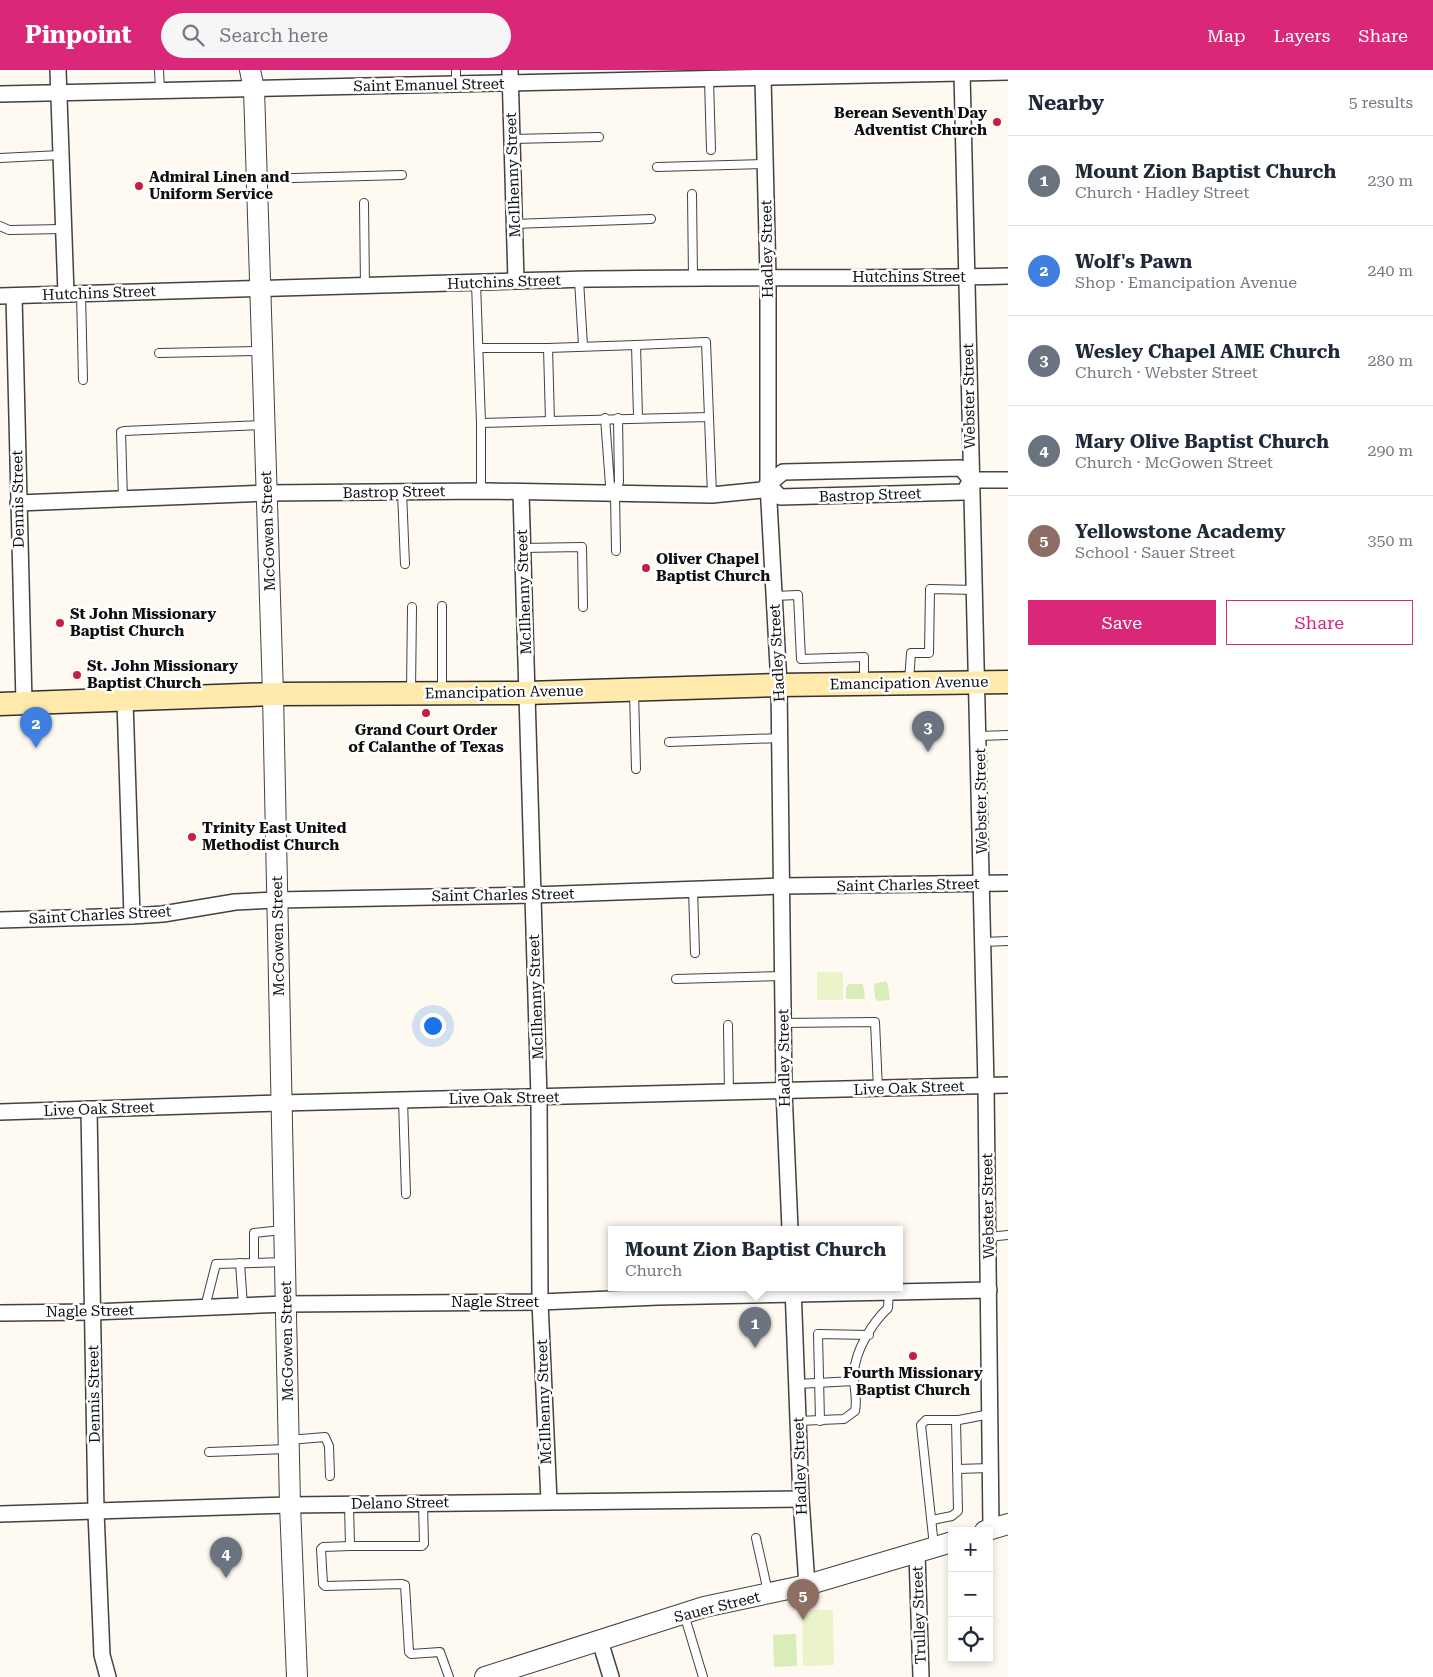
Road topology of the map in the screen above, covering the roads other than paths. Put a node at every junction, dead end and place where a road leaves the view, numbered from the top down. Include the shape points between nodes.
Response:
1 (58, 70) edge
2 (159, 70) edge
3 (1008, 72) edge
4 (962, 73) junction
5 (253, 76) edge
6 (456, 77) edge
7 (510, 77) edge
8 (763, 78) junction
9 (709, 80) junction
10 (160, 90) junction
11 (58, 92) junction
12 (0, 94) edge
13 (599, 137) dead end
14 (512, 139) junction
15 (711, 150) dead end
16 (60, 155) junction
17 (0, 158) edge
18 (765, 164) junction
19 (657, 167) dead end
20 (402, 175) dead end
21 (258, 179) junction
22 (692, 194) dead end
23 (364, 203) dead end
24 (651, 219) dead end
25 (514, 224) junction
26 (0, 226) edge
27 (63, 229) junction
28 (768, 276) junction
29 (1008, 276) edge
30 (967, 277) junction
31 (693, 278) junction
32 (579, 280) junction
33 (516, 281) junction
34 (476, 283) junction
35 (365, 287) junction
36 (262, 289) junction
37 (73, 293) junction
38 (7, 296) edge
39 (636, 344) junction
40 (583, 346) junction
41 (480, 348) junction
42 (548, 348) junction
43 (264, 351) junction
44 (159, 353) dead end
45 (83, 380) dead end
46 (709, 416) junction
47 (638, 417) junction
48 (606, 418) junction
49 (618, 418) junction
50 (550, 421) junction
51 (481, 424) junction
52 (265, 425) junction
53 (971, 480) junction
54 (1008, 480) edge
55 (768, 484) junction
56 (481, 491) junction
57 (402, 492) junction
58 (266, 493) junction
59 (520, 493) junction
60 (615, 494) junction
61 (712, 496) junction
62 (123, 499) junction
63 (18, 503) junction
64 (522, 548) junction
65 (616, 552) dead end
66 (405, 564) dead end
67 (976, 590) junction
68 (774, 596) junction
69 (442, 606) dead end
70 (412, 607) dead end
71 (583, 607) dead end
72 (1008, 682) edge
73 (978, 683) junction
74 (864, 684) junction
75 (909, 684) junction
76 (779, 685) junction
77 (634, 690) junction
78 (442, 693) junction
79 (527, 693) junction
80 (273, 694) junction
81 (411, 694) junction
82 (125, 700) junction
83 (24, 703) junction
84 (0, 704) edge
85 (1008, 735) edge
86 (979, 736) junction
87 (780, 738) junction
88 (669, 742) dead end
89 (636, 769) dead end
90 (1008, 883) edge
91 (982, 884) junction
92 (782, 886) junction
93 (693, 890) junction
94 (533, 895) junction
95 (277, 900) junction
96 (132, 916) junction
97 (0, 920) edge
98 (1008, 941) edge
99 (984, 942) junction
100 (695, 953) dead end
101 (783, 976) junction
102 (676, 979) dead end
103 (783, 1023) junction
104 (728, 1025) dead end
105 (1008, 1085) edge
106 (986, 1086) junction
107 (878, 1089) junction
108 (784, 1091) junction
109 (729, 1093) junction
110 (540, 1098) junction
111 (403, 1100) junction
112 (281, 1103) junction
113 (89, 1109) junction
114 (0, 1112) edge
115 (406, 1194) dead end
116 (790, 1226) edge
117 (284, 1230) junction
118 (1008, 1235) edge
119 (988, 1237) junction
120 (285, 1262) junction
121 (240, 1263) junction
122 (254, 1263) junction
123 (989, 1290) junction
124 (772, 1291) edge
125 (793, 1291) edge
126 (841, 1291) edge
127 (889, 1292) junction
128 (540, 1302) junction
129 (286, 1304) junction
130 (243, 1306) junction
131 (205, 1307) junction
132 (93, 1312) junction
133 (0, 1313) edge
134 (869, 1335) junction
135 (854, 1381) junction
136 (797, 1384) junction
137 (819, 1384) junction
138 (990, 1414) junction
139 (956, 1420) junction
140 (798, 1421) junction
141 (820, 1421) junction
142 (289, 1445) junction
143 (209, 1452) dead end
144 (990, 1468) junction
145 (957, 1469) junction
146 (330, 1476) dead end
147 (801, 1499) junction
148 (549, 1501) junction
149 (424, 1503) junction
150 (349, 1504) junction
151 (290, 1505) junction
152 (96, 1512) junction
153 (0, 1514) edge
154 (932, 1520) junction
155 (994, 1528) edge
156 (756, 1538) dead end
157 (350, 1546) junction
158 (934, 1548) edge
159 (807, 1585) junction
160 (768, 1594) junction
161 (684, 1614) junction
162 (600, 1641) junction
163 (108, 1677) edge
164 (297, 1677) edge
165 (449, 1677) edge
166 (484, 1677) edge
167 (611, 1677) edge
168 (703, 1677) edge
169 (921, 1677) edge

1 - 11 street
2 - 10 lane
3 - 4 street, Saint Emanuel Street
4 - 8 street, Saint Emanuel Street
4 - 30 street, Webster Street
5 - 6 street, Saint Emanuel Street
5 - 10 street, Saint Emanuel Street
5 - 21 street, McGowen Street
6 - 7 street, Saint Emanuel Street
7 - 9 street, Saint Emanuel Street
7 - 14 street, McIlhenny Street
8 - 9 street, Saint Emanuel Street
8 - 18 street, Hadley Street
9 - 15 lane
10 - 11 street, Saint Emanuel Street
11 - 12 street, Saint Emanuel Street
11 - 16 street
13 - 14 lane
14 - 25 street, McIlhenny Street
16 - 17 lane
16 - 27 street
18 - 19 lane
18 - 28 street, Hadley Street
20 - 21 lane
21 - 36 street, McGowen Street
22 - 31 lane
23 - 35 lane
24 - 25 lane
25 - 33 street, McIlhenny Street
26 - 27 lane via 9,230
27 - 37 street
28 - 30 street, Hutchins Street
28 - 31 street, Hutchins Street
28 - 55 street, Hadley Street
29 - 30 street, Hutchins Street
30 - 53 street, Webster Street
31 - 32 street, Hutchins Street
32 - 33 street, Hutchins Street
32 - 40 lane
33 - 34 street, Hutchins Street
34 - 35 street, Hutchins Street
34 - 41 lane
35 - 36 street, Hutchins Street
36 - 37 street, Hutchins Street
36 - 43 street, McGowen Street
37 - 38 street, Hutchins Street
37 - 45 lane
38 - 63 street, Dennis Street
39 - 40 lane
39 - 46 lane via 706,342
39 - 47 lane
40 - 42 lane
41 - 42 lane
41 - 51 lane
42 - 50 lane
43 - 44 lane
43 - 52 street, McGowen Street
46 - 47 lane
46 - 61 lane
47 - 49 lane
48 - 49 lane
48 - 50 lane
48 - 60 lane via 610,485
49 - 60 lane via 619,482
50 - 51 lane
51 - 56 lane
52 - 58 street, McGowen Street
52 - 62 lane via 121,432
53 - 54 street
53 - 55 street, Bastrop Street via 961,468 783,472
53 - 55 street, Bastrop Street via 964,492 780,497
53 - 67 street, Webster Street
55 - 61 street, Bastrop Street via 762,490
55 - 68 street, Hadley Street
56 - 57 street, Bastrop Street
56 - 59 street, Bastrop Street
57 - 58 street, Bastrop Street
57 - 66 lane
58 - 62 street, Bastrop Street
58 - 80 street, McGowen Street
59 - 60 street, Bastrop Street
59 - 64 street, McIlhenny Street
60 - 61 street, Bastrop Street
60 - 65 lane
62 - 63 street, Bastrop Street
63 - 83 street, Dennis Street
64 - 71 lane via 582,547
64 - 79 street, McIlhenny Street
67 - 73 street, Webster Street
67 - 75 lane via 930,589 929,653 911,653
68 - 74 lane via 798,595 800,659 864,657
68 - 76 street, Hadley Street
69 - 78 lane
70 - 81 lane
72 - 73 main road, Emancipation Avenue
73 - 75 main road, Emancipation Avenue
73 - 86 street, Webster Street
74 - 75 main road, Emancipation Avenue
74 - 76 main road, Emancipation Avenue
76 - 77 main road, Emancipation Avenue
76 - 87 street, Hadley Street
77 - 79 main road, Emancipation Avenue
77 - 89 lane
78 - 79 main road, Emancipation Avenue
78 - 81 main road, Emancipation Avenue
79 - 94 street, McIlhenny Street
80 - 81 main road, Emancipation Avenue
80 - 82 main road, Emancipation Avenue
80 - 95 street, McGowen Street
82 - 83 main road, Emancipation Avenue
82 - 96 street
83 - 84 main road, Emancipation Avenue
85 - 86 lane
86 - 91 street, Webster Street
87 - 88 lane
87 - 92 street, Hadley Street
90 - 91 street, Saint Charles Street
91 - 92 street, Saint Charles Street
91 - 99 street, Webster Street
92 - 93 street, Saint Charles Street
92 - 101 street, Hadley Street
93 - 94 street, Saint Charles Street
93 - 100 lane
94 - 95 street, Saint Charles Street
94 - 110 street, McIlhenny Street
95 - 96 street, Saint Charles Street via 222,903 164,914
95 - 112 street, McGowen Street
96 - 97 street, Saint Charles Street
98 - 99 lane
99 - 106 street, Webster Street
101 - 102 lane
101 - 103 street, Hadley Street
103 - 107 lane via 875,1022
103 - 108 street, Hadley Street
104 - 109 lane
105 - 106 street, Live Oak Street
106 - 107 street, Live Oak Street
106 - 119 street, Webster Street
107 - 108 street, Live Oak Street
108 - 109 street, Live Oak Street
108 - 116 street, Hadley Street
109 - 110 street, Live Oak Street
110 - 111 street, Live Oak Street
110 - 128 street, McIlhenny Street
111 - 112 street, Live Oak Street
111 - 115 lane
112 - 113 street, Live Oak Street
112 - 117 street, McGowen Street
113 - 114 street, Live Oak Street
113 - 132 street, Dennis Street
117 - 120 street, McGowen Street
117 - 122 lane via 254,1233
118 - 119 lane
119 - 123 street, Webster Street
120 - 122 lane
120 - 129 street, McGowen Street
121 - 122 lane
121 - 130 lane
121 - 131 lane via 214,1266
123 - 127 street, Nagle Street
123 - 138 street, Webster Street
124 - 128 street, Nagle Street
125 - 136 street, Hadley Street
126 - 127 street, Nagle Street
127 - 134 lane via 888,1308 878,1317
128 - 129 street, Nagle Street
128 - 148 street, McIlhenny Street
129 - 130 street, Nagle Street
129 - 142 street, McGowen Street
130 - 131 street, Nagle Street
131 - 132 street, Nagle Street
132 - 133 street, Nagle Street
132 - 152 street, Dennis Street
134 - 135 lane via 856,1362
134 - 137 lane via 818,1334
135 - 137 lane
135 - 141 lane via 855,1411 844,1419
136 - 137 lane
136 - 140 street, Hadley Street
137 - 141 lane
138 - 139 lane
138 - 144 street, Webster Street
139 - 145 lane
139 - 154 lane via 926,1420 921,1425
140 - 141 lane
140 - 147 street, Hadley Street
142 - 143 lane
142 - 146 lane via 326,1436
142 - 151 street, McGowen Street
144 - 145 lane
144 - 155 street, Webster Street
145 - 154 lane via 958,1511 952,1516
147 - 148 street, Delano Street
147 - 159 street, Hadley Street
148 - 149 street, Delano Street
149 - 150 street, Delano Street
149 - 157 lane via 422,1546
150 - 151 street, Delano Street
150 - 157 lane
151 - 152 street, Delano Street
151 - 164 street, McGowen Street
152 - 153 street, Delano Street
152 - 163 street, Dennis Street via 102,1655
154 - 158 lane
156 - 160 lane
157 - 165 lane via 321,1549 322,1584 405,1586 409,1652 440,1652
158 - 159 street, Sauer Street
158 - 169 street, Trulley Street
159 - 160 street, Sauer Street
160 - 161 street, Sauer Street
161 - 162 street, Sauer Street
161 - 168 lane
162 - 166 street, Sauer Street
162 - 167 street

